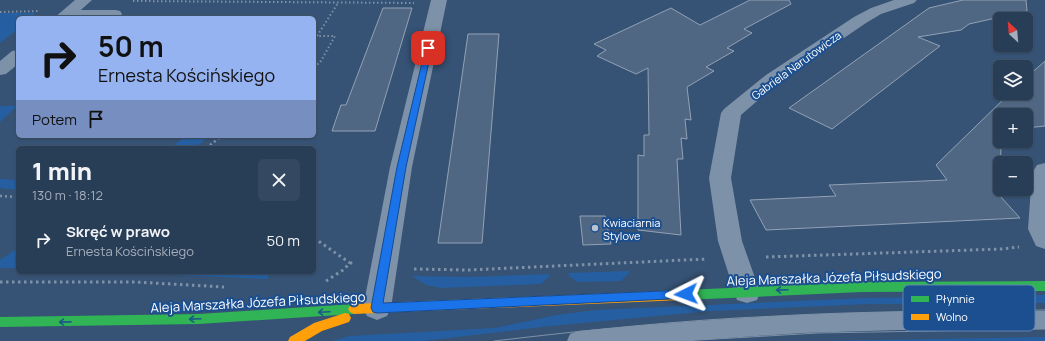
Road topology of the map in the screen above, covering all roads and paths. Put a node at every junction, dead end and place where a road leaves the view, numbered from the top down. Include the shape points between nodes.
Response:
1 (84, 0) edge
2 (909, 0) edge
3 (128, 1) dead end
4 (338, 2) junction
5 (439, 2) edge
6 (870, 6) edge
7 (46, 11) dead end
8 (0, 12) edge
9 (116, 14) dead end
10 (65, 16) edge
11 (16, 57) edge
12 (316, 65) edge
13 (0, 70) edge
14 (219, 138) edge
15 (209, 146) edge
16 (1045, 170) edge
17 (0, 196) edge
18 (16, 197) edge
19 (316, 239) edge
20 (1035, 242) edge
21 (763, 257) dead end
22 (710, 259) dead end
23 (362, 262) dead end
24 (350, 263) junction
25 (410, 265) dead end
26 (324, 281) dead end
27 (0, 282) edge
28 (1035, 286) edge
29 (1045, 286) edge
30 (226, 287) dead end
31 (903, 287) edge
32 (747, 292) junction
33 (377, 308) junction
34 (1035, 320) edge
35 (1045, 320) edge
36 (903, 321) edge
37 (0, 322) edge
38 (294, 341) edge
39 (578, 341) edge

1 - 10 street
2 - 6 street, Gabriela Narutowicza
3 - 4 path
4 - 5 path
4 - 12 path via 317,36 335,36
5 - 33 street via 401,167
6 - 32 street, Gabriela Narutowicza via 860,20 772,79 731,113 720,178 730,241
7 - 8 path
9 - 10 lane
11 - 13 street
14 - 15 path
16 - 20 street via 1040,229
17 - 18 path
19 - 24 path
20 - 21 path via 1001,250
22 - 25 path via 468,270 412,269
23 - 24 path
24 - 26 path
27 - 30 path via 135,282
29 -> 28 street, Aleja Marszałka Józefa Piłsudskiego
31 -> 32 street, Aleja Marszałka Józefa Piłsudskiego
32 - 33 street, Aleja Marszałka Józefa Piłsudskiego
33 -> 37 street, Aleja Marszałka Józefa Piłsudskiego via 191,319
33 - 38 street via 322,325 302,334
34 - 35 lane
36 - 39 lane via 767,325

